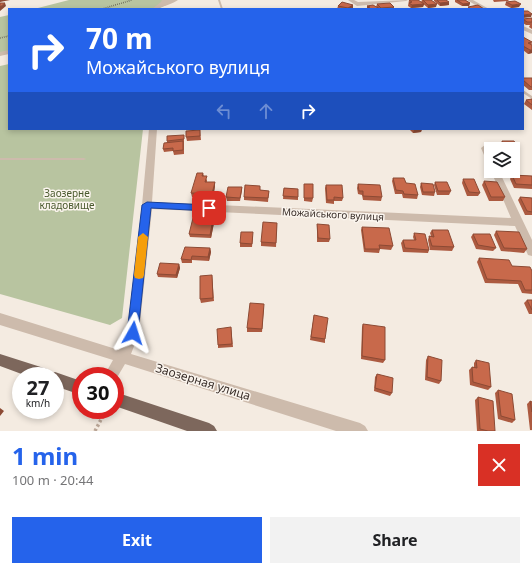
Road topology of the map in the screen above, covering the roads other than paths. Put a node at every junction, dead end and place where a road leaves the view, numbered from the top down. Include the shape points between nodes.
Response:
1 (176, 0) edge
2 (350, 0) edge
3 (406, 0) edge
4 (469, 0) edge
5 (164, 1) edge
6 (357, 7) edge
7 (156, 8) edge
8 (484, 8) edge
9 (524, 92) edge
10 (532, 98) edge
11 (153, 130) edge
12 (0, 159) edge
13 (84, 159) dead end
14 (498, 178) edge
15 (147, 205) junction
16 (518, 222) junction
17 (532, 252) edge
18 (0, 319) edge
19 (123, 357) junction
20 (0, 360) edge
21 (21, 367) edge
22 (117, 367) edge
23 (124, 402) edge
24 (209, 431) edge
25 (360, 431) edge

1 - 5 street
2 - 6 street
3 - 6 street
4 - 8 street
5 - 7 street
9 - 10 lane
11 - 15 street
12 - 13 lane
14 - 16 street
15 - 16 street, Можайського вулиця
15 - 19 street via 133,333
16 - 17 street
18 - 19 street, Заозерная улица
19 - 22 street
19 - 25 street, Заозерная улица
20 - 21 main road
23 - 24 main road

